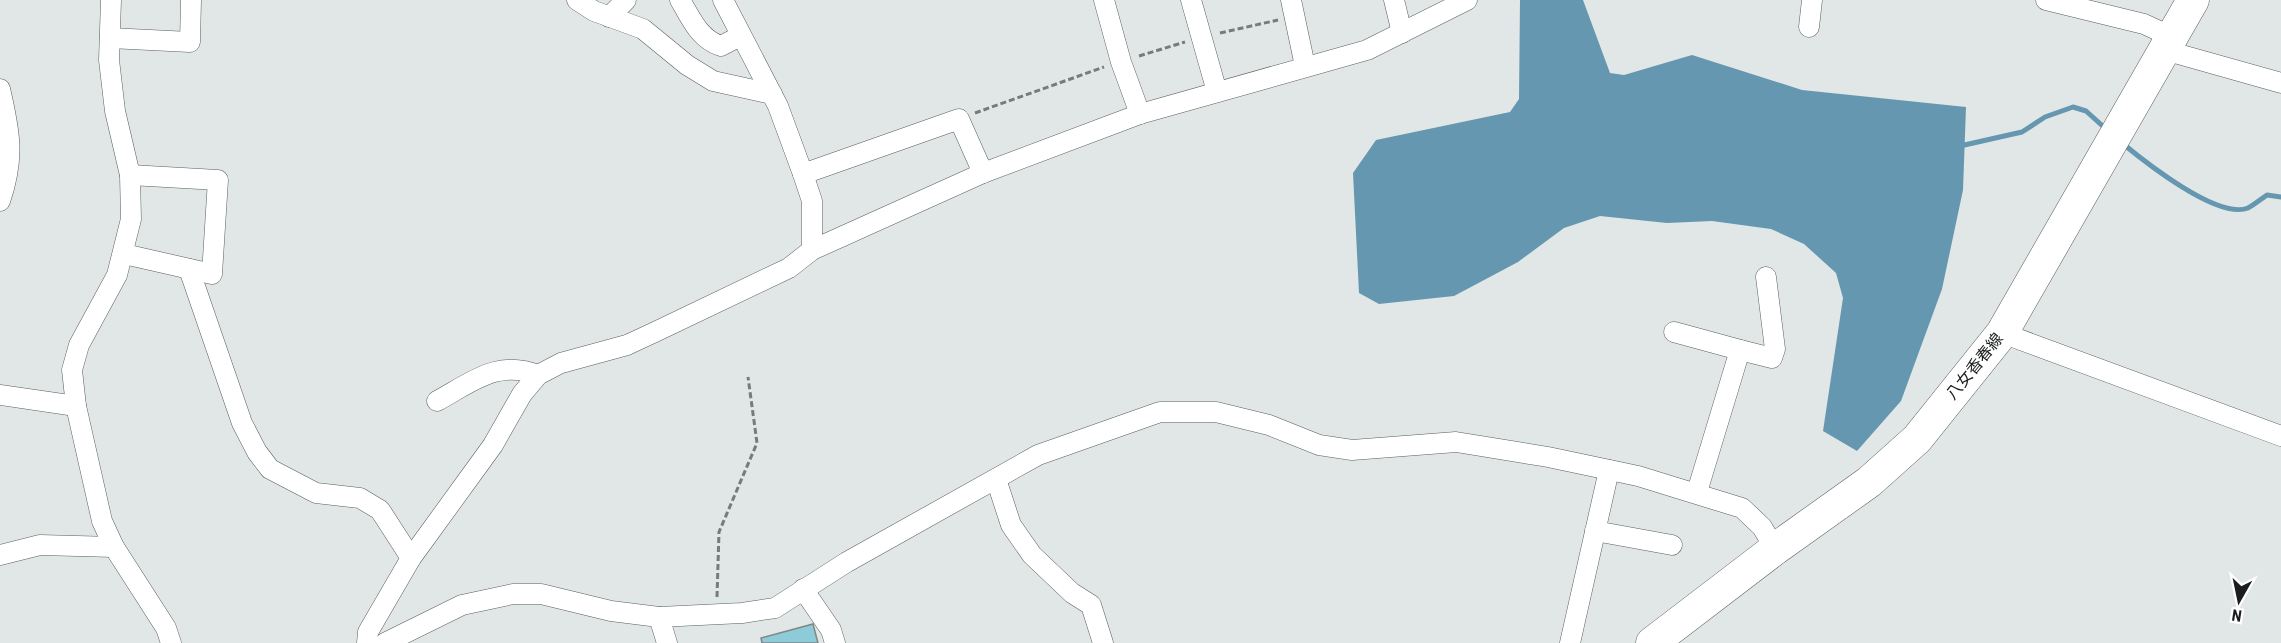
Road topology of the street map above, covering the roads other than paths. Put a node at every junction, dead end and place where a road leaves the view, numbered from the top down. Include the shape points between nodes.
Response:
1 (111, 0) edge
2 (191, 0) edge
3 (577, 0) edge
4 (626, 0) edge
5 (680, 0) edge
6 (723, 0) edge
7 (1104, 0) edge
8 (1191, 0) edge
9 (1291, 0) edge
10 (1394, 0) edge
11 (1467, 0) edge
12 (1812, 0) edge
13 (2046, 0) edge
14 (2193, 0) edge
15 (609, 17) junction
16 (1809, 27) dead end
17 (1401, 33) junction
18 (740, 36) junction
19 (110, 38) junction
20 (2168, 43) junction
21 (1305, 66) junction
22 (2281, 83) edge
23 (0, 89) edge
24 (1217, 92) junction
25 (772, 94) junction
26 (1140, 114) junction
27 (5, 144) edge
28 (804, 174) junction
29 (983, 174) junction
30 (130, 175) junction
31 (0, 201) edge
32 (812, 250) junction
33 (124, 254) junction
34 (189, 268) junction
35 (1766, 277) dead end
36 (1674, 332) dead end
37 (2002, 333) junction
38 (1740, 350) junction
39 (538, 375) junction
40 (0, 395) edge
41 (437, 401) dead end
42 (76, 406) junction
43 (2281, 436) edge
44 (1610, 470) junction
45 (996, 479) junction
46 (1697, 492) junction
47 (1596, 531) junction
48 (1672, 544) dead end
49 (114, 547) junction
50 (1775, 549) junction
51 (0, 555) edge
52 (411, 558) junction
53 (804, 589) junction
54 (659, 617) junction
55 (171, 643) edge
56 (367, 643) edge
57 (385, 643) edge
58 (667, 643) edge
59 (835, 643) edge
60 (1103, 643) edge
61 (1570, 643) edge
62 (1652, 643) edge

1 - 19 street
2 - 19 street via 190,42
3 - 15 street
4 - 15 street
5 - 18 street via 698,31 711,43 720,46
6 - 18 street
7 - 26 street
8 - 24 street
9 - 21 street
10 - 17 street
11 - 17 street
12 - 16 street
13 - 20 street via 2144,24
14 - 20 main road, 八女香春線
15 - 25 street via 643,29 713,81
17 - 21 street via 1367,50
18 - 25 street
19 - 30 street via 115,111
20 - 22 street
20 - 37 main road, 八女香春線
21 - 24 street
23 - 27 street
24 - 26 street
25 - 28 street
26 - 29 street
27 - 31 street via 11,159
28 - 29 street via 959,119
28 - 32 street via 812,201
29 - 32 street
30 - 33 street via 130,219
30 - 34 street via 218,180 212,274
32 - 39 street via 789,268 627,345 561,363
33 - 34 street
33 - 42 street via 117,275 79,345 72,370
34 - 52 street via 242,423 270,469 316,493 360,498 380,510
35 - 38 street via 1775,349 1772,358
36 - 38 street
37 - 43 street
37 - 50 main road, 八女香春線 via 1917,439 1869,482
38 - 46 street
39 - 41 street via 521,368 506,368
39 - 52 street
40 - 42 street
42 - 49 street via 102,521
44 - 45 street via 1456,442 1352,450 1319,445 1269,425 1216,412 1160,412 1038,455
44 - 46 street
44 - 47 street
45 - 53 street
45 - 60 street via 1011,525 1032,555 1072,593 1091,605
46 - 50 street via 1742,508 1762,527
47 - 48 street
47 - 61 street
49 - 51 street via 40,545
49 - 55 street via 166,628
50 - 62 main road, 八女香春線
52 - 56 street via 368,632
53 - 54 street via 775,608
53 - 59 street via 831,630
54 - 57 street via 611,611 541,594 513,594 462,605
54 - 58 street

